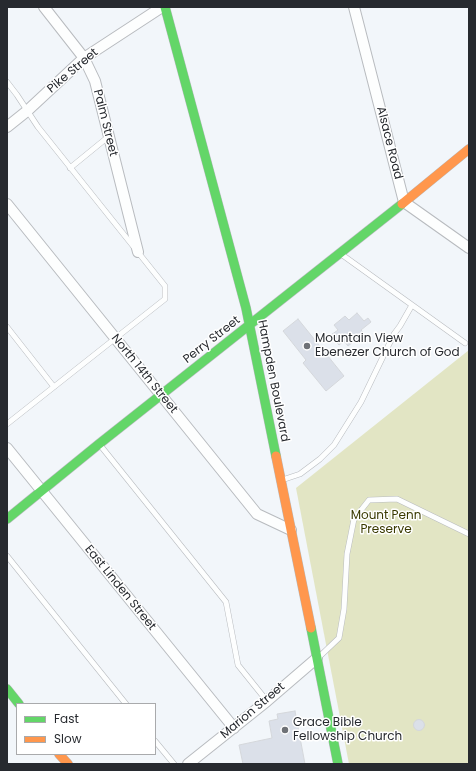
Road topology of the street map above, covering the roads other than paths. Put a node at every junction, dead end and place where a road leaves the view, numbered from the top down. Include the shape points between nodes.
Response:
1 (44, 7) edge
2 (162, 7) edge
3 (165, 7) edge
4 (354, 7) edge
5 (84, 58) junction
6 (7, 82) edge
7 (27, 111) junction
8 (7, 127) edge
9 (108, 136) junction
10 (469, 149) edge
11 (70, 168) junction
12 (404, 202) junction
13 (7, 204) edge
14 (469, 248) edge
15 (138, 252) junction
16 (340, 254) junction
17 (412, 305) junction
18 (250, 326) junction
19 (7, 327) edge
20 (115, 339) junction
21 (465, 343) dead end
22 (54, 387) junction
23 (161, 396) junction
24 (7, 424) edge
25 (99, 444) junction
26 (7, 448) edge
27 (281, 480) junction
28 (43, 491) junction
29 (7, 519) edge
30 (291, 530) junction
31 (469, 534) edge
32 (7, 556) edge
33 (318, 658) junction
34 (7, 689) edge
35 (267, 702) junction
36 (18, 703) edge
37 (125, 703) edge
38 (234, 728) junction
39 (156, 742) edge
40 (61, 755) edge
41 (68, 764) edge
42 (174, 764) edge
43 (188, 764) edge
44 (338, 764) edge

1 - 5 street, Palm Street
2 - 5 street, Pike Street
3 - 18 main road, Hampden Boulevard
4 - 12 street, Alsace Road
5 - 7 street, Pike Street
5 - 9 street, Palm Street via 94,81
6 - 7 lane
7 - 8 street, Pike Street
7 - 11 lane
9 - 11 lane
9 - 15 street, Palm Street
10 - 12 main road, Perry Street
11 - 15 lane
12 - 14 street
12 - 16 main road, Perry Street
13 - 20 street, North 14th Street
15 - 20 lane via 165,286 165,299
16 - 17 lane
16 - 18 main road, Perry Street
17 - 21 lane
17 - 27 lane via 394,334 361,402 334,445 300,474
18 - 23 main road, Perry Street
18 - 27 main road, Hampden Boulevard
19 - 22 lane
20 - 22 lane
20 - 23 street, North 14th Street
22 - 24 lane
23 - 25 main road, Perry Street
23 - 30 street, North 14th Street via 257,514
25 - 28 main road, Perry Street
25 - 35 lane via 226,602 238,665
26 - 28 street, East Linden Street
27 - 30 main road, Hampden Boulevard
28 - 29 main road, Perry Street
28 - 38 street, East Linden Street
30 - 33 main road, Hampden Boulevard
31 - 33 lane via 397,499 369,500 354,519 347,554 344,609 339,638
32 - 37 lane
33 - 35 street, Marion Street
33 - 44 main road, Hampden Boulevard
34 - 36 main road
35 - 38 street, Marion Street
38 - 43 street, Marion Street
39 - 42 lane
40 - 41 main road

